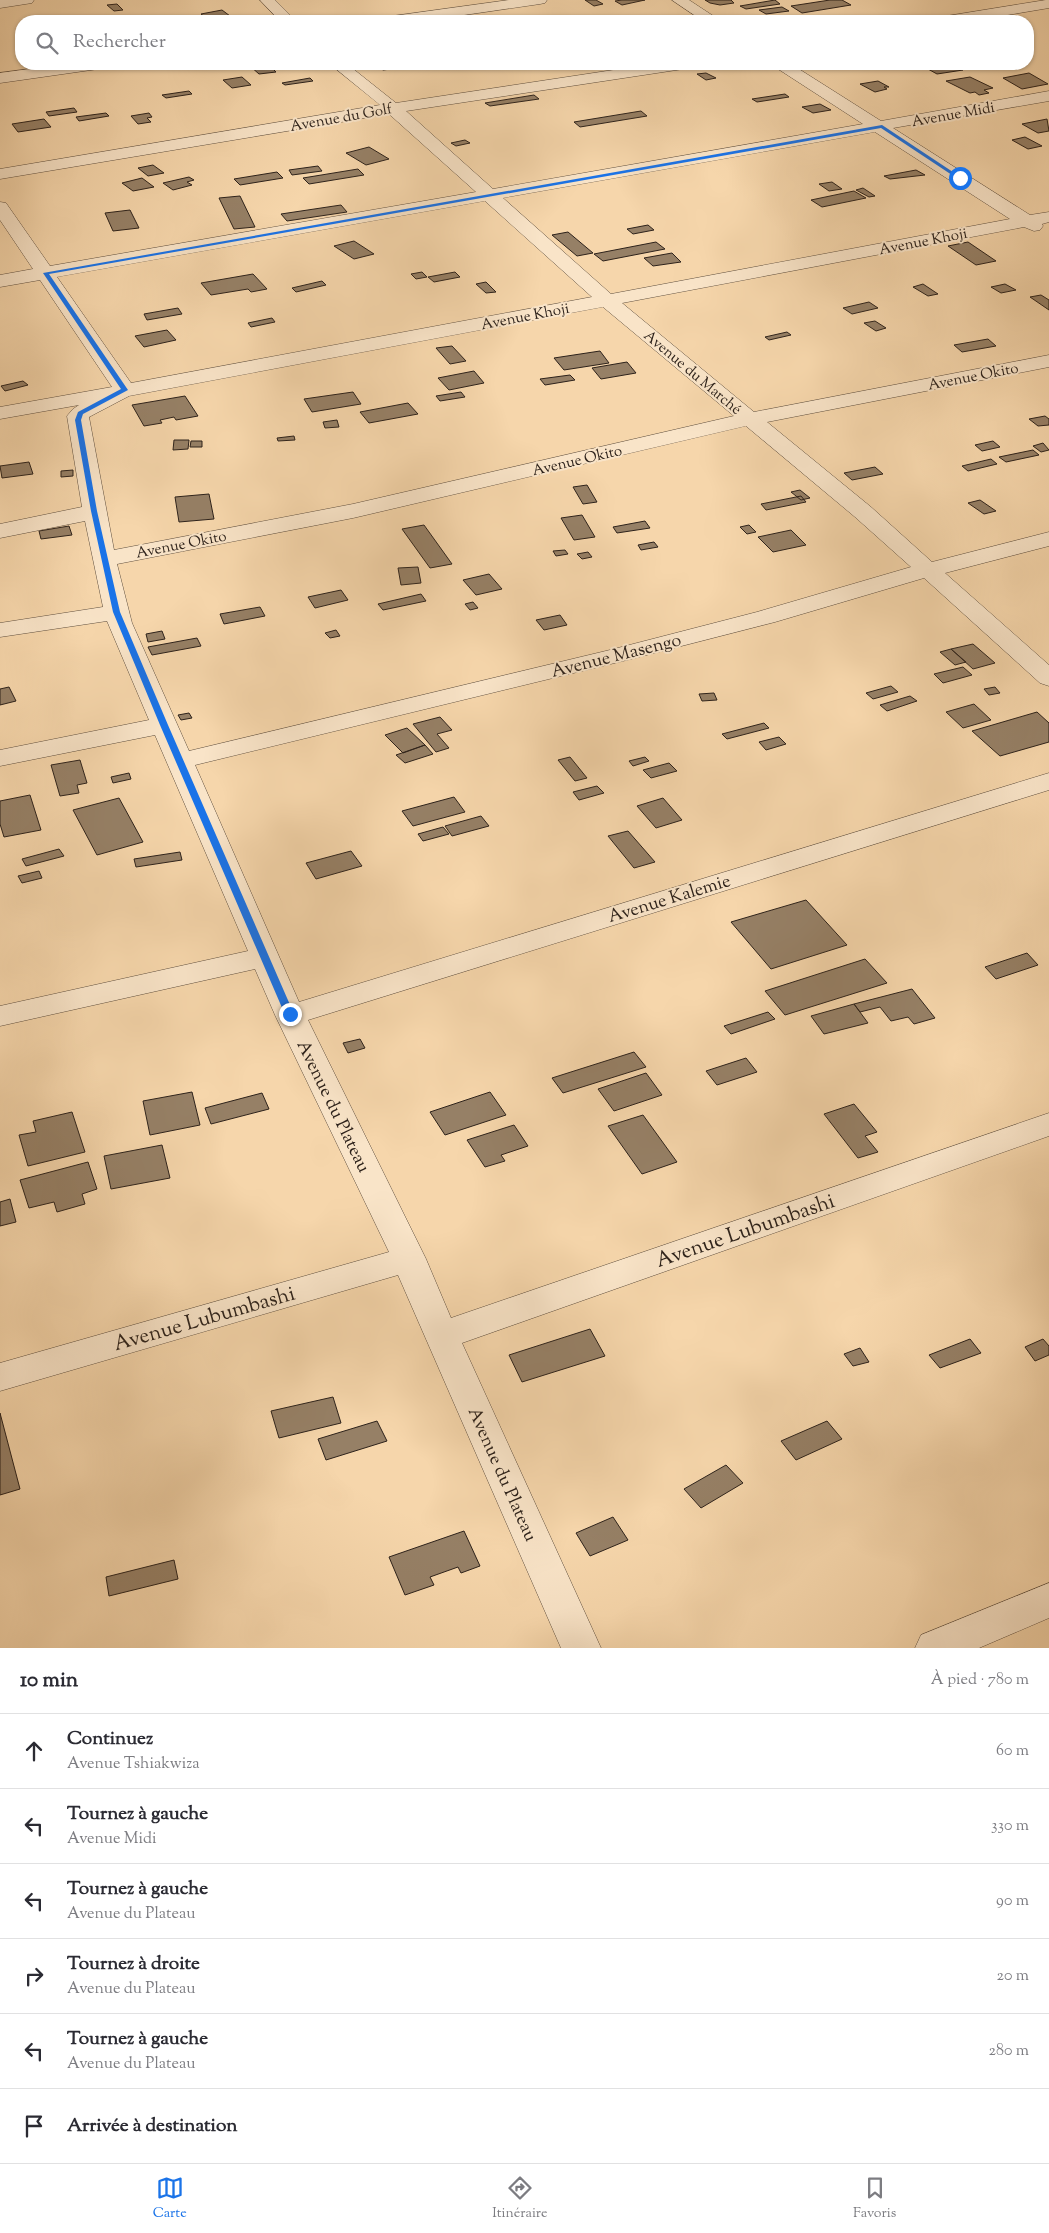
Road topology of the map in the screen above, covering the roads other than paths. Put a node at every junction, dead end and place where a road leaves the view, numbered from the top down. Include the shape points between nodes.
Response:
1 (27, 0) edge
2 (267, 0) edge
3 (540, 0) edge
4 (679, 0) edge
5 (0, 4) edge
6 (1049, 4) edge
7 (282, 15) edge
8 (435, 15) edge
9 (703, 15) edge
10 (983, 15) edge
11 (56, 70) edge
12 (345, 70) edge
13 (643, 70) edge
14 (791, 70) edge
15 (0, 78) edge
16 (1049, 96) edge
17 (392, 108) junction
18 (882, 127) junction
19 (0, 174) edge
20 (490, 196) junction
21 (0, 207) edge
22 (1049, 217) edge
23 (1027, 222) junction
24 (1049, 236) edge
25 (46, 273) junction
26 (0, 282) edge
27 (606, 300) junction
28 (1049, 361) edge
29 (124, 390) junction
30 (0, 413) edge
31 (750, 419) junction
32 (94, 511) junction
33 (0, 531) edge
34 (1049, 539) edge
35 (105, 559) junction
36 (927, 570) junction
37 (116, 612) junction
38 (0, 630) edge
39 (1049, 678) edge
40 (164, 725) junction
41 (0, 758) edge
42 (180, 761) junction
43 (1049, 782) edge
44 (265, 957) junction
45 (290, 1014) junction
46 (0, 1016) edge
47 (1049, 1124) edge
48 (409, 1259) junction
49 (441, 1336) junction
50 (0, 1377) edge
51 (1049, 1600) edge
52 (581, 1648) edge
53 (935, 1648) edge

1 - 5 street
2 - 7 street
3 - 8 street
4 - 9 street
6 - 10 street
11 - 15 street
12 - 17 street, Avenue du Marché
13 - 17 street, Avenue du Golf
14 - 18 street
16 - 18 street, Avenue Midi
17 - 19 street, Avenue du Golf
17 - 20 street, Avenue du Marché
18 - 20 street, Avenue Midi
18 - 23 street
20 - 25 street, Avenue Midi
20 - 27 street, Avenue du Marché
21 - 25 street
22 - 23 street, Avenue Khoji
23 - 24 street
23 - 27 street, Avenue Khoji
25 - 26 street, Avenue Midi
25 - 29 street
27 - 29 street, Avenue Khoji
27 - 31 street, Avenue du Marché
28 - 31 street, Avenue Okito
29 - 30 street, Avenue Khoji
29 - 32 street, Avenue du Plateau via 78,416
31 - 35 street, Avenue Okito via 353,512
31 - 36 street, Avenue du Marché via 863,512
32 - 33 street
32 - 35 street, Avenue du Plateau
34 - 36 street, Avenue Masengo
35 - 37 street, Avenue du Plateau
36 - 39 street, Avenue du Marché
36 - 42 street, Avenue Masengo via 785,612 614,656
37 - 38 street
37 - 40 street, Avenue du Plateau
40 - 41 street
40 - 42 street, Avenue du Plateau
42 - 44 street, Avenue du Plateau
43 - 45 street, Avenue Kalemie
44 - 45 street, Avenue du Plateau
44 - 46 street
45 - 48 street, Avenue du Plateau
47 - 49 street, Avenue Lubumbashi
48 - 49 street, Avenue du Plateau
48 - 50 street, Avenue Lubumbashi
49 - 52 street, Avenue du Plateau
51 - 53 street

